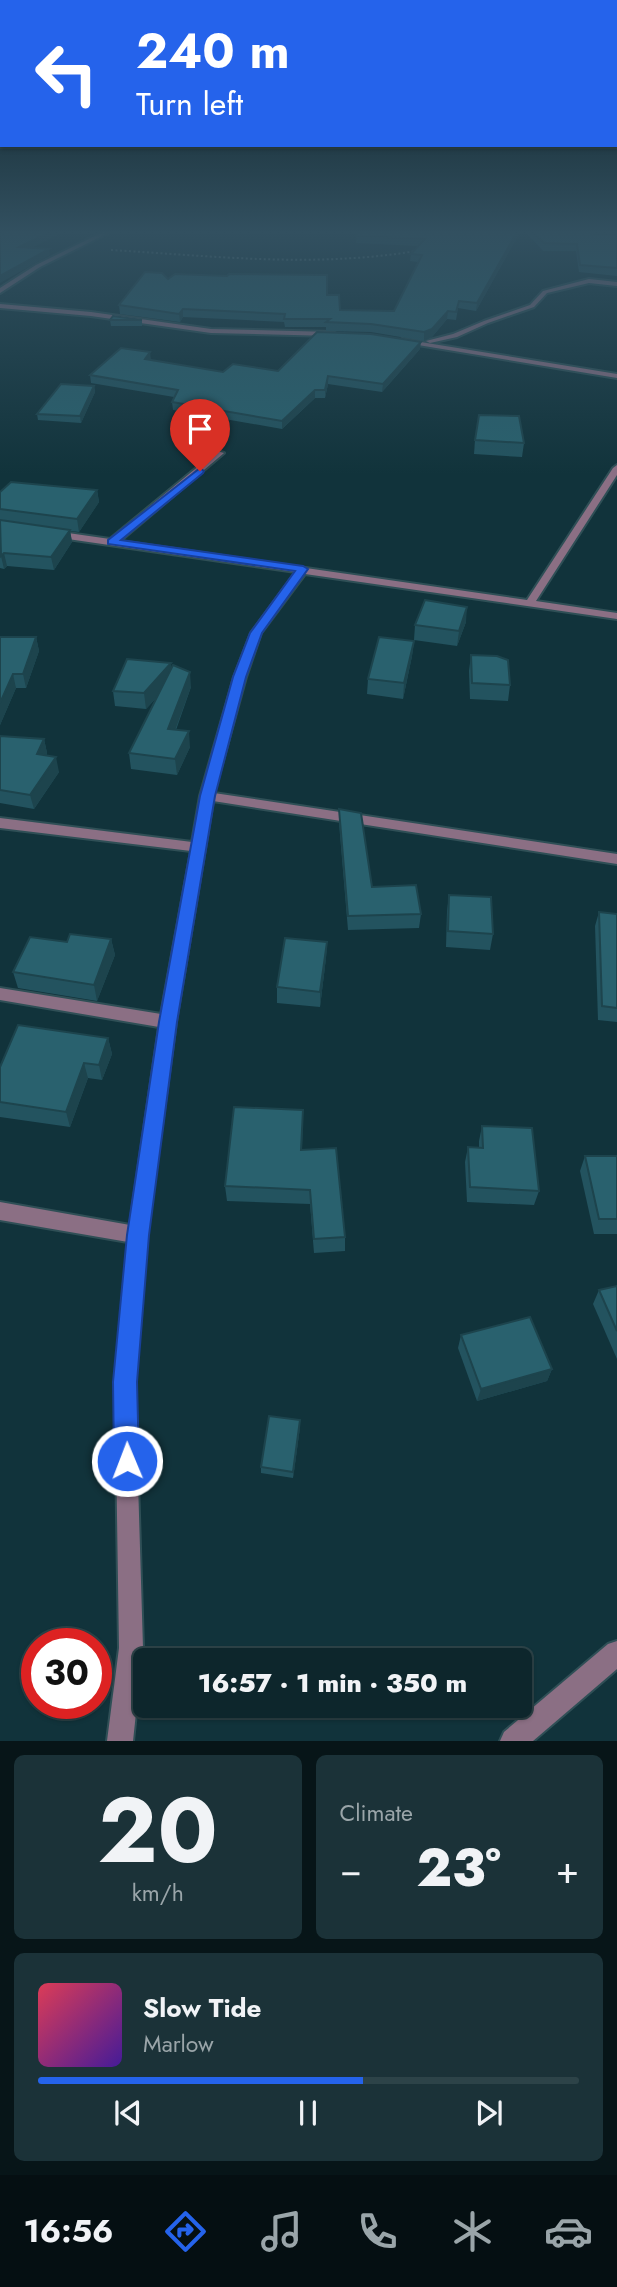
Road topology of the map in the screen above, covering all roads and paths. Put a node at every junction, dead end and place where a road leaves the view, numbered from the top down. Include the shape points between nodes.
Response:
1 (68, 311) edge
2 (516, 311) edge
3 (343, 335) edge
4 (389, 340) edge
5 (417, 344) junction
6 (617, 376) edge
7 (220, 453) dead end
8 (617, 468) edge
9 (37, 531) edge
10 (112, 542) junction
11 (303, 569) junction
12 (530, 603) junction
13 (617, 616) edge
14 (207, 796) junction
15 (0, 823) edge
16 (198, 847) junction
17 (617, 859) edge
18 (0, 995) edge
19 (168, 1022) junction
20 (0, 1211) edge
21 (138, 1235) junction
22 (617, 1653) edge
23 (120, 1741) edge
24 (513, 1741) edge

1 - 3 street via 211,331
2 - 5 street via 455,337
4 - 5 street
5 - 6 street
7 - 10 street
8 - 12 street
9 - 10 street
10 - 11 street
11 - 12 street
11 - 14 street via 256,633
12 - 13 street
14 - 16 street
14 - 17 street
15 - 16 street
16 - 19 street
18 - 19 street
19 - 21 street
20 - 21 street
21 - 23 street via 125,1382 131,1648
22 - 24 street

